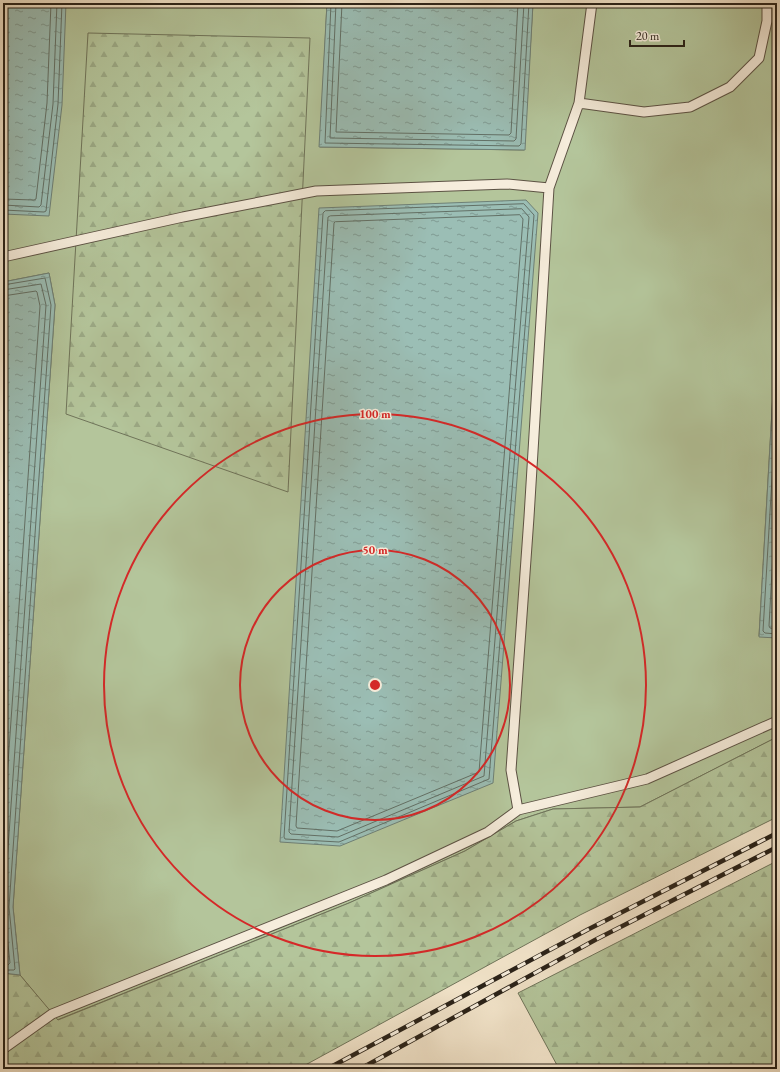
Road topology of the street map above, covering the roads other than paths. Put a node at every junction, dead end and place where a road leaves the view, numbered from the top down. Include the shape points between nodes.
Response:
1 (592, 3) edge
2 (767, 3) edge
3 (579, 103) junction
4 (549, 188) junction
5 (3, 257) edge
6 (777, 720) edge
7 (518, 810) junction
8 (3, 1049) edge

1 - 3 lane
2 - 3 lane via 767,21 759,58 730,87 690,107 644,112
3 - 4 lane
4 - 5 lane via 507,184 316,191 183,217
4 - 7 lane via 511,770
6 - 7 lane via 647,779
7 - 8 lane via 488,832 386,880 52,1014

